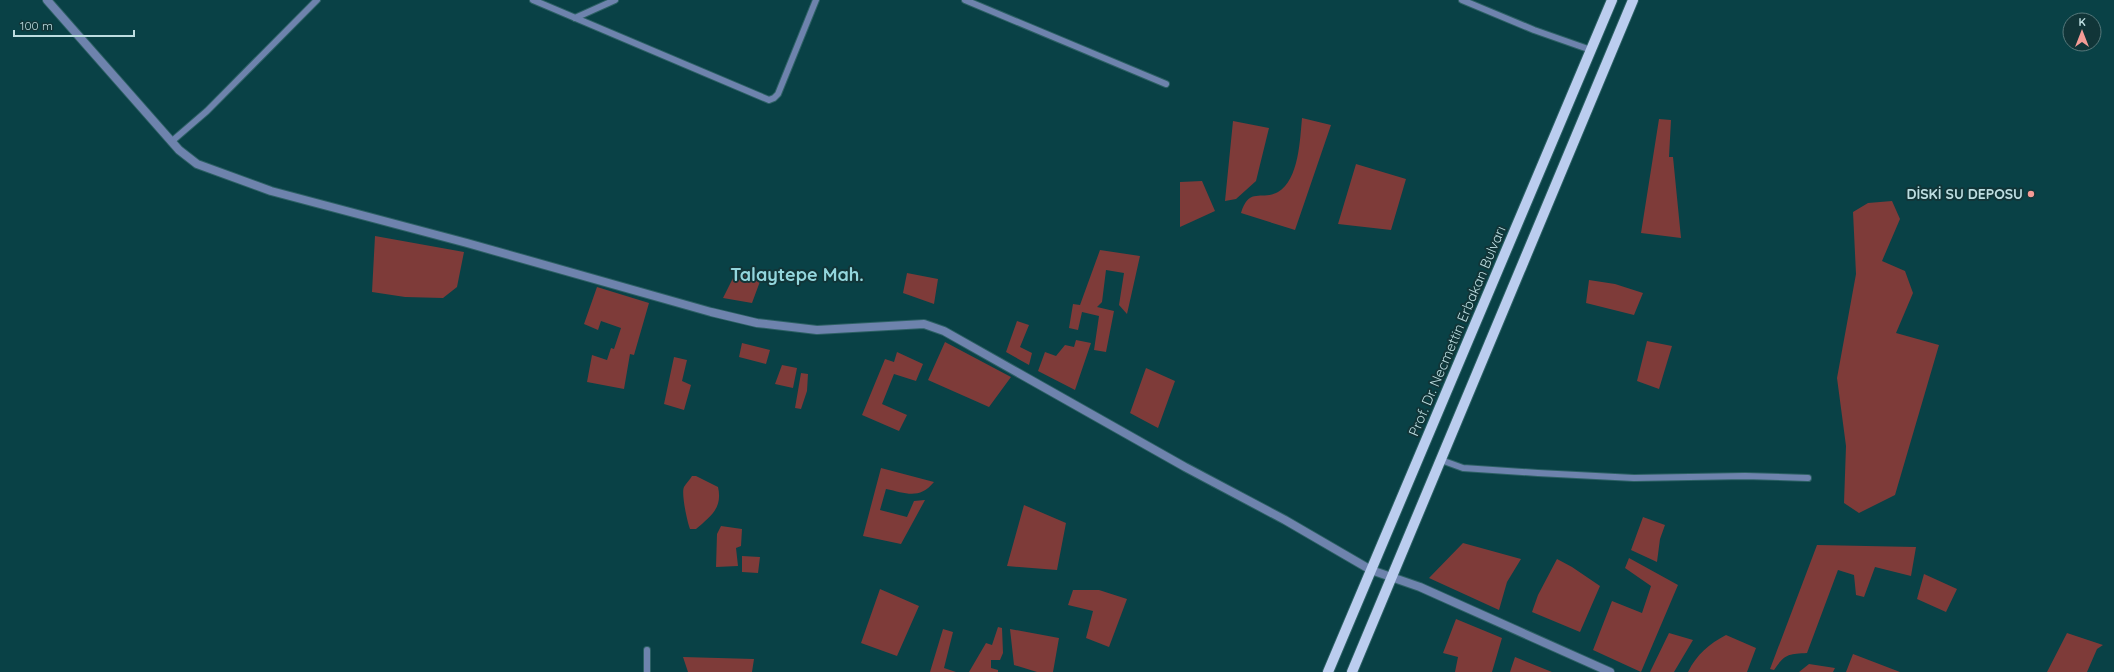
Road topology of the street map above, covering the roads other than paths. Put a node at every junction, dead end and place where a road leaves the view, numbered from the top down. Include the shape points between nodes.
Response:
1 (47, 0) edge
2 (317, 0) edge
3 (533, 0) edge
4 (615, 0) edge
5 (816, 0) edge
6 (965, 0) edge
7 (1462, 0) edge
8 (1612, 0) edge
9 (1633, 0) edge
10 (575, 18) junction
11 (1591, 50) junction
12 (1166, 84) dead end
13 (171, 142) junction
14 (1441, 460) junction
15 (1808, 478) dead end
16 (1371, 570) junction
17 (1392, 578) junction
18 (647, 650) dead end
19 (648, 672) edge
20 (1328, 672) edge
21 (1352, 672) edge
22 (1610, 672) edge

1 - 13 street
2 - 13 street via 207,112
3 - 10 street
4 - 10 street
5 - 10 street via 778,94 769,100
6 - 12 street
7 - 11 street
8 - 11 main road, Prof. Dr. Necmettin Erbakan Bulvarı
9 - 14 main road
11 - 16 main road, Prof. Dr. Necmettin Erbakan Bulvarı
13 - 16 street via 197,164 271,191 711,312 757,323 817,330 924,324 944,331
14 - 15 street via 1463,468 1634,478
14 - 17 main road
16 - 17 street
16 - 20 main road, Prof. Dr. Necmettin Erbakan Bulvarı
17 - 21 main road
17 - 22 street via 1420,587
18 - 19 street

